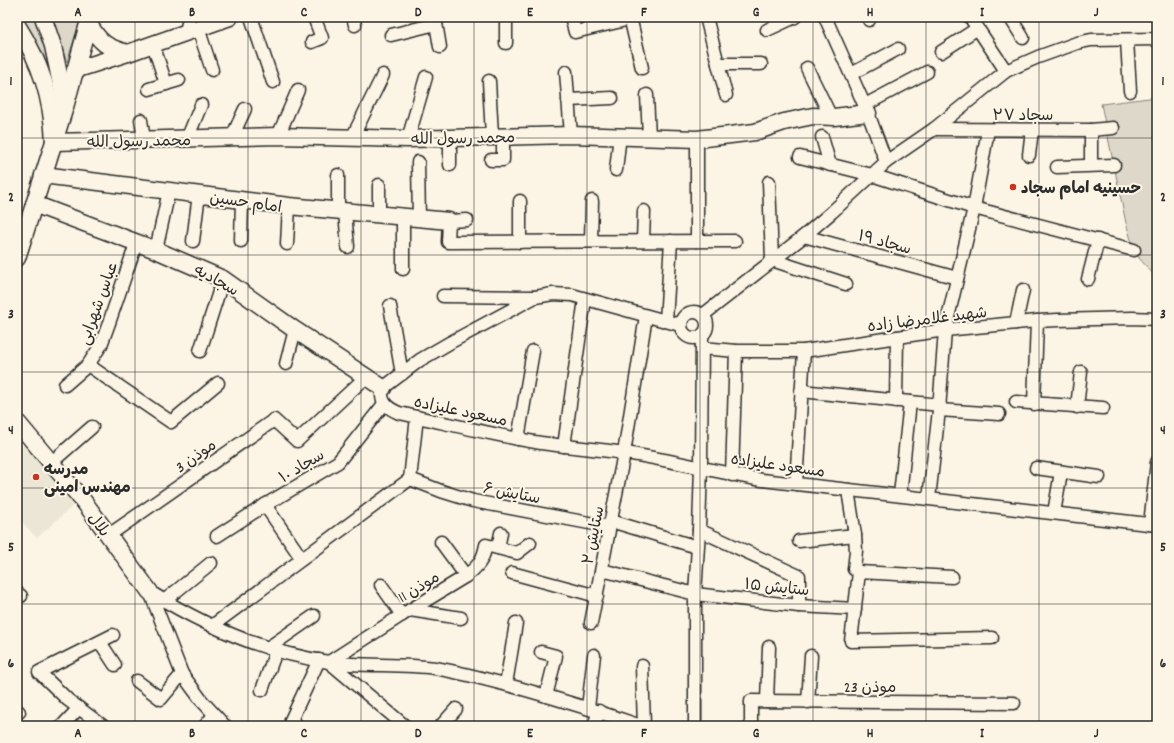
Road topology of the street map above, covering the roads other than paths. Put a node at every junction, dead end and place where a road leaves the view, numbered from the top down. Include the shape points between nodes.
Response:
1 (43, 17) edge
2 (230, 17) edge
3 (251, 17) edge
4 (314, 17) edge
5 (506, 17) edge
6 (571, 17) edge
7 (706, 17) edge
8 (795, 17) edge
9 (825, 17) edge
10 (1010, 17) edge
11 (630, 18) edge
12 (89, 20) edge
13 (436, 21) edge
14 (975, 21) edge
15 (17, 25) edge
16 (191, 26) edge
17 (767, 30) dead end
18 (391, 35) dead end
19 (1023, 38) dead end
20 (1157, 39) edge
21 (317, 40) dead end
22 (1127, 40) junction
23 (506, 43) dead end
24 (153, 44) junction
25 (440, 47) dead end
26 (898, 50) dead end
27 (941, 52) dead end
28 (128, 53) junction
29 (718, 64) junction
30 (761, 64) dead end
31 (642, 68) dead end
32 (807, 68) dead end
33 (76, 70) junction
34 (212, 70) dead end
35 (1006, 71) junction
36 (566, 72) dead end
37 (927, 72) dead end
38 (851, 74) junction
39 (383, 75) dead end
40 (426, 77) dead end
41 (179, 80) dead end
42 (489, 81) dead end
43 (272, 82) dead end
44 (166, 84) junction
45 (149, 89) dead end
46 (298, 90) dead end
47 (1130, 91) dead end
48 (726, 95) dead end
49 (647, 96) dead end
50 (612, 98) dead end
51 (568, 100) junction
52 (201, 105) dead end
53 (65, 106) junction
54 (245, 109) dead end
55 (866, 109) junction
56 (831, 117) junction
57 (141, 120) dead end
58 (1113, 128) dead end
59 (934, 130) junction
60 (988, 130) junction
61 (1032, 130) junction
62 (1091, 130) junction
63 (571, 135) junction
64 (620, 135) junction
65 (278, 136) junction
66 (497, 136) junction
67 (232, 137) junction
68 (450, 137) junction
69 (649, 137) junction
70 (822, 137) dead end
71 (352, 138) junction
72 (408, 138) junction
73 (187, 139) junction
74 (697, 139) junction
75 (144, 140) junction
76 (54, 142) junction
77 (1029, 155) dead end
78 (800, 157) dead end
79 (491, 160) dead end
80 (418, 162) dead end
81 (886, 162) junction
82 (1092, 164) junction
83 (1114, 164) dead end
84 (450, 165) dead end
85 (830, 165) junction
86 (1057, 166) dead end
87 (616, 170) dead end
88 (43, 175) junction
89 (338, 175) dead end
90 (872, 175) junction
91 (769, 182) dead end
92 (379, 184) dead end
93 (169, 190) junction
94 (199, 194) junction
95 (242, 200) junction
96 (520, 201) dead end
97 (592, 201) dead end
98 (34, 204) junction
99 (289, 206) junction
100 (974, 208) junction
101 (342, 211) junction
102 (644, 211) dead end
103 (379, 215) junction
104 (402, 217) junction
105 (419, 218) junction
106 (467, 220) dead end
107 (449, 221) junction
108 (804, 236) junction
109 (1098, 240) junction
110 (193, 241) dead end
111 (644, 241) junction
112 (671, 241) junction
113 (697, 241) junction
114 (735, 241) dead end
115 (241, 242) dead end
116 (520, 242) junction
117 (591, 242) junction
118 (136, 244) junction
119 (287, 244) dead end
120 (348, 247) dead end
121 (156, 250) junction
122 (1134, 250) dead end
123 (17, 258) edge
124 (772, 260) junction
125 (403, 269) dead end
126 (957, 278) junction
127 (223, 279) junction
128 (1088, 279) dead end
129 (846, 284) dead end
130 (1023, 290) dead end
131 (443, 296) dead end
132 (535, 297) junction
133 (585, 299) junction
134 (390, 306) dead end
135 (702, 315) junction
136 (646, 316) junction
137 (1157, 319) edge
138 (666, 321) junction
139 (1037, 322) junction
140 (1016, 323) junction
141 (680, 325) junction
142 (295, 330) junction
143 (945, 330) junction
144 (897, 337) junction
145 (702, 342) junction
146 (200, 351) dead end
147 (533, 351) dead end
148 (736, 351) junction
149 (804, 351) junction
150 (286, 364) dead end
151 (88, 365) junction
152 (1081, 372) dead end
153 (402, 374) junction
154 (366, 377) junction
155 (218, 383) dead end
156 (65, 385) dead end
157 (801, 391) junction
158 (384, 396) junction
159 (896, 401) junction
160 (910, 402) junction
161 (1016, 402) dead end
162 (1034, 404) junction
163 (939, 407) junction
164 (1077, 407) junction
165 (1103, 408) dead end
166 (999, 414) dead end
167 (417, 417) junction
168 (17, 422) edge
169 (92, 427) dead end
170 (518, 439) junction
171 (564, 446) junction
172 (624, 453) junction
173 (52, 462) junction
174 (1157, 462) edge
175 (701, 467) junction
176 (1036, 468) dead end
177 (1061, 472) junction
178 (732, 475) junction
179 (1099, 477) dead end
180 (410, 479) junction
181 (796, 484) junction
182 (848, 490) junction
183 (900, 495) junction
184 (929, 498) junction
185 (265, 505) junction
186 (1054, 513) junction
187 (611, 524) junction
188 (1153, 524) edge
189 (699, 530) junction
190 (501, 532) dead end
191 (109, 535) junction
192 (855, 535) junction
193 (217, 536) dead end
194 (799, 541) dead end
195 (441, 542) dead end
196 (530, 543) dead end
197 (698, 547) junction
198 (498, 548) junction
199 (302, 559) junction
200 (211, 564) dead end
201 (602, 570) junction
202 (859, 572) junction
203 (512, 573) dead end
204 (466, 576) junction
205 (952, 578) dead end
206 (381, 585) dead end
207 (150, 592) junction
208 (695, 594) junction
209 (597, 596) junction
210 (164, 601) junction
211 (799, 606) junction
212 (855, 609) junction
213 (406, 612) junction
214 (314, 616) dead end
215 (461, 618) dead end
216 (516, 623) dead end
217 (591, 623) dead end
218 (212, 626) junction
219 (113, 635) dead end
220 (992, 638) dead end
221 (100, 642) junction
222 (769, 647) dead end
223 (272, 649) junction
224 (541, 652) dead end
225 (594, 655) dead end
226 (811, 656) dead end
227 (324, 661) junction
228 (115, 665) dead end
229 (642, 666) dead end
230 (182, 674) junction
231 (137, 681) dead end
232 (506, 684) junction
233 (262, 690) dead end
234 (546, 696) junction
235 (767, 701) junction
236 (808, 702) junction
237 (1014, 703) dead end
238 (79, 708) junction
239 (456, 709) dead end
240 (594, 709) junction
241 (214, 715) junction
242 (62, 726) edge
243 (103, 726) edge
244 (205, 726) edge
245 (225, 726) edge
246 (298, 726) edge
247 (405, 726) edge
248 (441, 726) edge
249 (594, 726) edge
250 (642, 726) edge
251 (695, 726) edge
252 (751, 726) edge

1 - 53 street via 53,46
2 - 16 street
3 - 43 street
4 - 21 street
5 - 23 street
6 - 11 street via 575,32
7 - 29 street
8 - 17 street
9 - 38 street
10 - 19 street
11 - 31 street
12 - 28 street via 96,37 107,46
12 - 33 street
13 - 18 street
13 - 25 street
14 - 27 street
14 - 35 street
15 - 76 street via 34,54 48,91
16 - 24 street
16 - 34 street
20 - 22 street
22 - 35 street via 1091,40 1077,43
22 - 47 street
24 - 28 street
24 - 44 street
26 - 38 street
28 - 33 street
29 - 30 street
29 - 48 street
32 - 56 street
33 - 53 street
35 - 59 street
36 - 51 street
37 - 55 street
38 - 55 street
39 - 71 street
40 - 72 street
41 - 44 street
42 - 66 street
44 - 45 street
46 - 65 street
49 - 69 street
50 - 51 street
51 - 63 street
52 - 73 street
53 - 76 street
54 - 67 street
55 - 56 street, محمد رسول الله
55 - 81 street
56 - 74 street, محمد رسول الله via 814,116 784,122 755,132
57 - 75 street
58 - 62 street, سجاد ۲۷
59 - 60 street, سجاد ۲۷
59 - 81 street
60 - 61 street, سجاد ۲۷
60 - 100 street
61 - 62 street, سجاد ۲۷
61 - 77 street
62 - 82 street
63 - 64 street, محمد رسول الله
63 - 66 street, محمد رسول الله
64 - 69 street, محمد رسول الله
64 - 87 street
65 - 67 street, محمد رسول الله
65 - 71 street, محمد رسول الله
66 - 68 street, محمد رسول الله
66 - 79 street via 503,160
67 - 73 street, محمد رسول الله
68 - 72 street, محمد رسول الله
68 - 84 street
69 - 74 street, محمد رسول الله
70 - 85 street
71 - 72 street, محمد رسول الله
73 - 75 street, محمد رسول الله
74 - 113 street
75 - 76 street, محمد رسول الله
76 - 88 street
78 - 85 street
80 - 105 street
81 - 90 street
82 - 83 street
82 - 86 street
85 - 90 street
88 - 93 street, امام حسین
88 - 98 street
89 - 101 street
90 - 100 street
90 - 108 street
91 - 124 street
92 - 103 street
93 - 94 street, امام حسین
93 - 121 street
94 - 95 street, امام حسین
94 - 110 street
95 - 99 street, امام حسین
95 - 115 street
96 - 116 street
97 - 117 street
98 - 118 street, سجادیه
98 - 123 street
99 - 101 street, امام حسین
99 - 119 street
100 - 109 street
100 - 126 street
101 - 103 street, امام حسین
101 - 120 street
102 - 111 street
103 - 104 street, امام حسین
104 - 105 street, امام حسین
104 - 125 street
105 - 107 street, امام حسین
106 - 107 street
107 - 116 street via 448,242
108 - 124 street
108 - 126 street, سجاد ۱۹
109 - 122 street
109 - 128 street
111 - 112 street
111 - 117 street
112 - 113 street
112 - 138 street
113 - 114 street
116 - 117 street
118 - 121 street, سجادیه
118 - 151 street, عباس شهرابی via 101,345
121 - 127 street, سجادیه
124 - 129 street
124 - 135 street
126 - 143 street
127 - 142 street, سجادیه
127 - 146 street
130 - 140 street
131 - 132 street
132 - 133 street via 564,294
132 - 153 street, سجاد ۱۰ via 451,342
133 - 136 street
133 - 171 street
134 - 153 street
135 - 141 street via 697,312 686,314
135 - 145 street via 707,326
136 - 138 street
136 - 172 street, ستایش ۲
137 - 139 street, شهید غلامرضا زاده
138 - 141 street
139 - 140 street, شهید غلامرضا زاده
139 - 162 street
140 - 143 street, شهید غلامرضا زاده
141 - 145 street via 685,336
142 - 150 street
142 - 154 street, سجادیه
143 - 144 street, شهید غلامرضا زاده
143 - 163 street
144 - 149 street, شهید غلامرضا زاده
144 - 159 street
145 - 148 street, شهید غلامرضا زاده
145 - 175 street
147 - 170 street
148 - 149 street, شهید غلامرضا زاده
148 - 178 street
149 - 157 street
151 - 155 street via 171,422
151 - 156 street, عباس شهرابی
152 - 164 street
153 - 158 street, سجاد ۱۰
154 - 158 street, سجادیه
154 - 191 street, موذن 3 via 297,441 274,420
157 - 159 street
157 - 181 street
158 - 167 street, مسعود علیزاده via 391,409
158 - 185 street, سجاد ۱۰ via 338,462
159 - 160 street
160 - 163 street
160 - 183 street
161 - 162 street
162 - 164 street
163 - 166 street
163 - 184 street
164 - 165 street
167 - 170 street, مسعود علیزاده
167 - 180 street
168 - 173 street, بلال
169 - 173 street
170 - 171 street, مسعود علیزاده
171 - 172 street, مسعود علیزاده
172 - 175 street, مسعود علیزاده
172 - 187 street, ستایش ۲
173 - 191 street, بلال
174 - 188 street
175 - 178 street, مسعود علیزاده
175 - 189 street
176 - 177 street
177 - 179 street
177 - 186 street
178 - 181 street, مسعود علیزاده
180 - 187 street, ستایش ۶ via 473,501
180 - 199 street
181 - 182 street, مسعود علیزاده
182 - 183 street, مسعود علیزاده
182 - 192 street
183 - 184 street, مسعود علیزاده
184 - 186 street, مسعود علیزاده
185 - 193 street, سجاد ۱۰
185 - 199 street
186 - 188 street, مسعود علیزاده
187 - 197 street, ستایش ۶
187 - 201 street, ستایش ۲
189 - 197 street
189 - 211 street via 799,576
190 - 198 street
191 - 207 street, بلال
192 - 194 street
192 - 202 street via 854,569
195 - 204 street
196 - 198 street via 517,553
197 - 208 street
198 - 204 street, موذن 11 via 486,546 484,557
199 - 218 street
200 - 210 street
201 - 208 street, ستایش ۱۵
201 - 209 street, ستایش ۲
202 - 205 street
202 - 212 street
203 - 209 street
204 - 213 street, موذن 11
206 - 213 street
207 - 210 street
207 - 230 street
208 - 211 street, ستایش ۱۵
208 - 251 street
209 - 217 street, ستایش ۲
210 - 218 street
211 - 212 street, ستایش ۱۵
212 - 220 street via 851,641
213 - 215 street
213 - 227 street, موذن 11
214 - 223 street
216 - 232 street
218 - 223 street
219 - 221 street
221 - 228 street
221 - 238 street via 39,672
222 - 235 street
223 - 227 street
223 - 233 street
224 - 234 street via 556,656
225 - 240 street
226 - 236 street
227 - 232 street via 434,668
227 - 246 street via 291,720
227 - 247 street
229 - 250 street
230 - 231 street via 161,699
230 - 241 street
232 - 234 street
234 - 240 street
235 - 236 street, موذن 23
235 - 252 street, موذن 23 via 751,701
236 - 237 street, موذن 23
238 - 242 street
238 - 243 street
239 - 248 street
240 - 249 street
240 - 250 street
241 - 244 street
241 - 245 street

